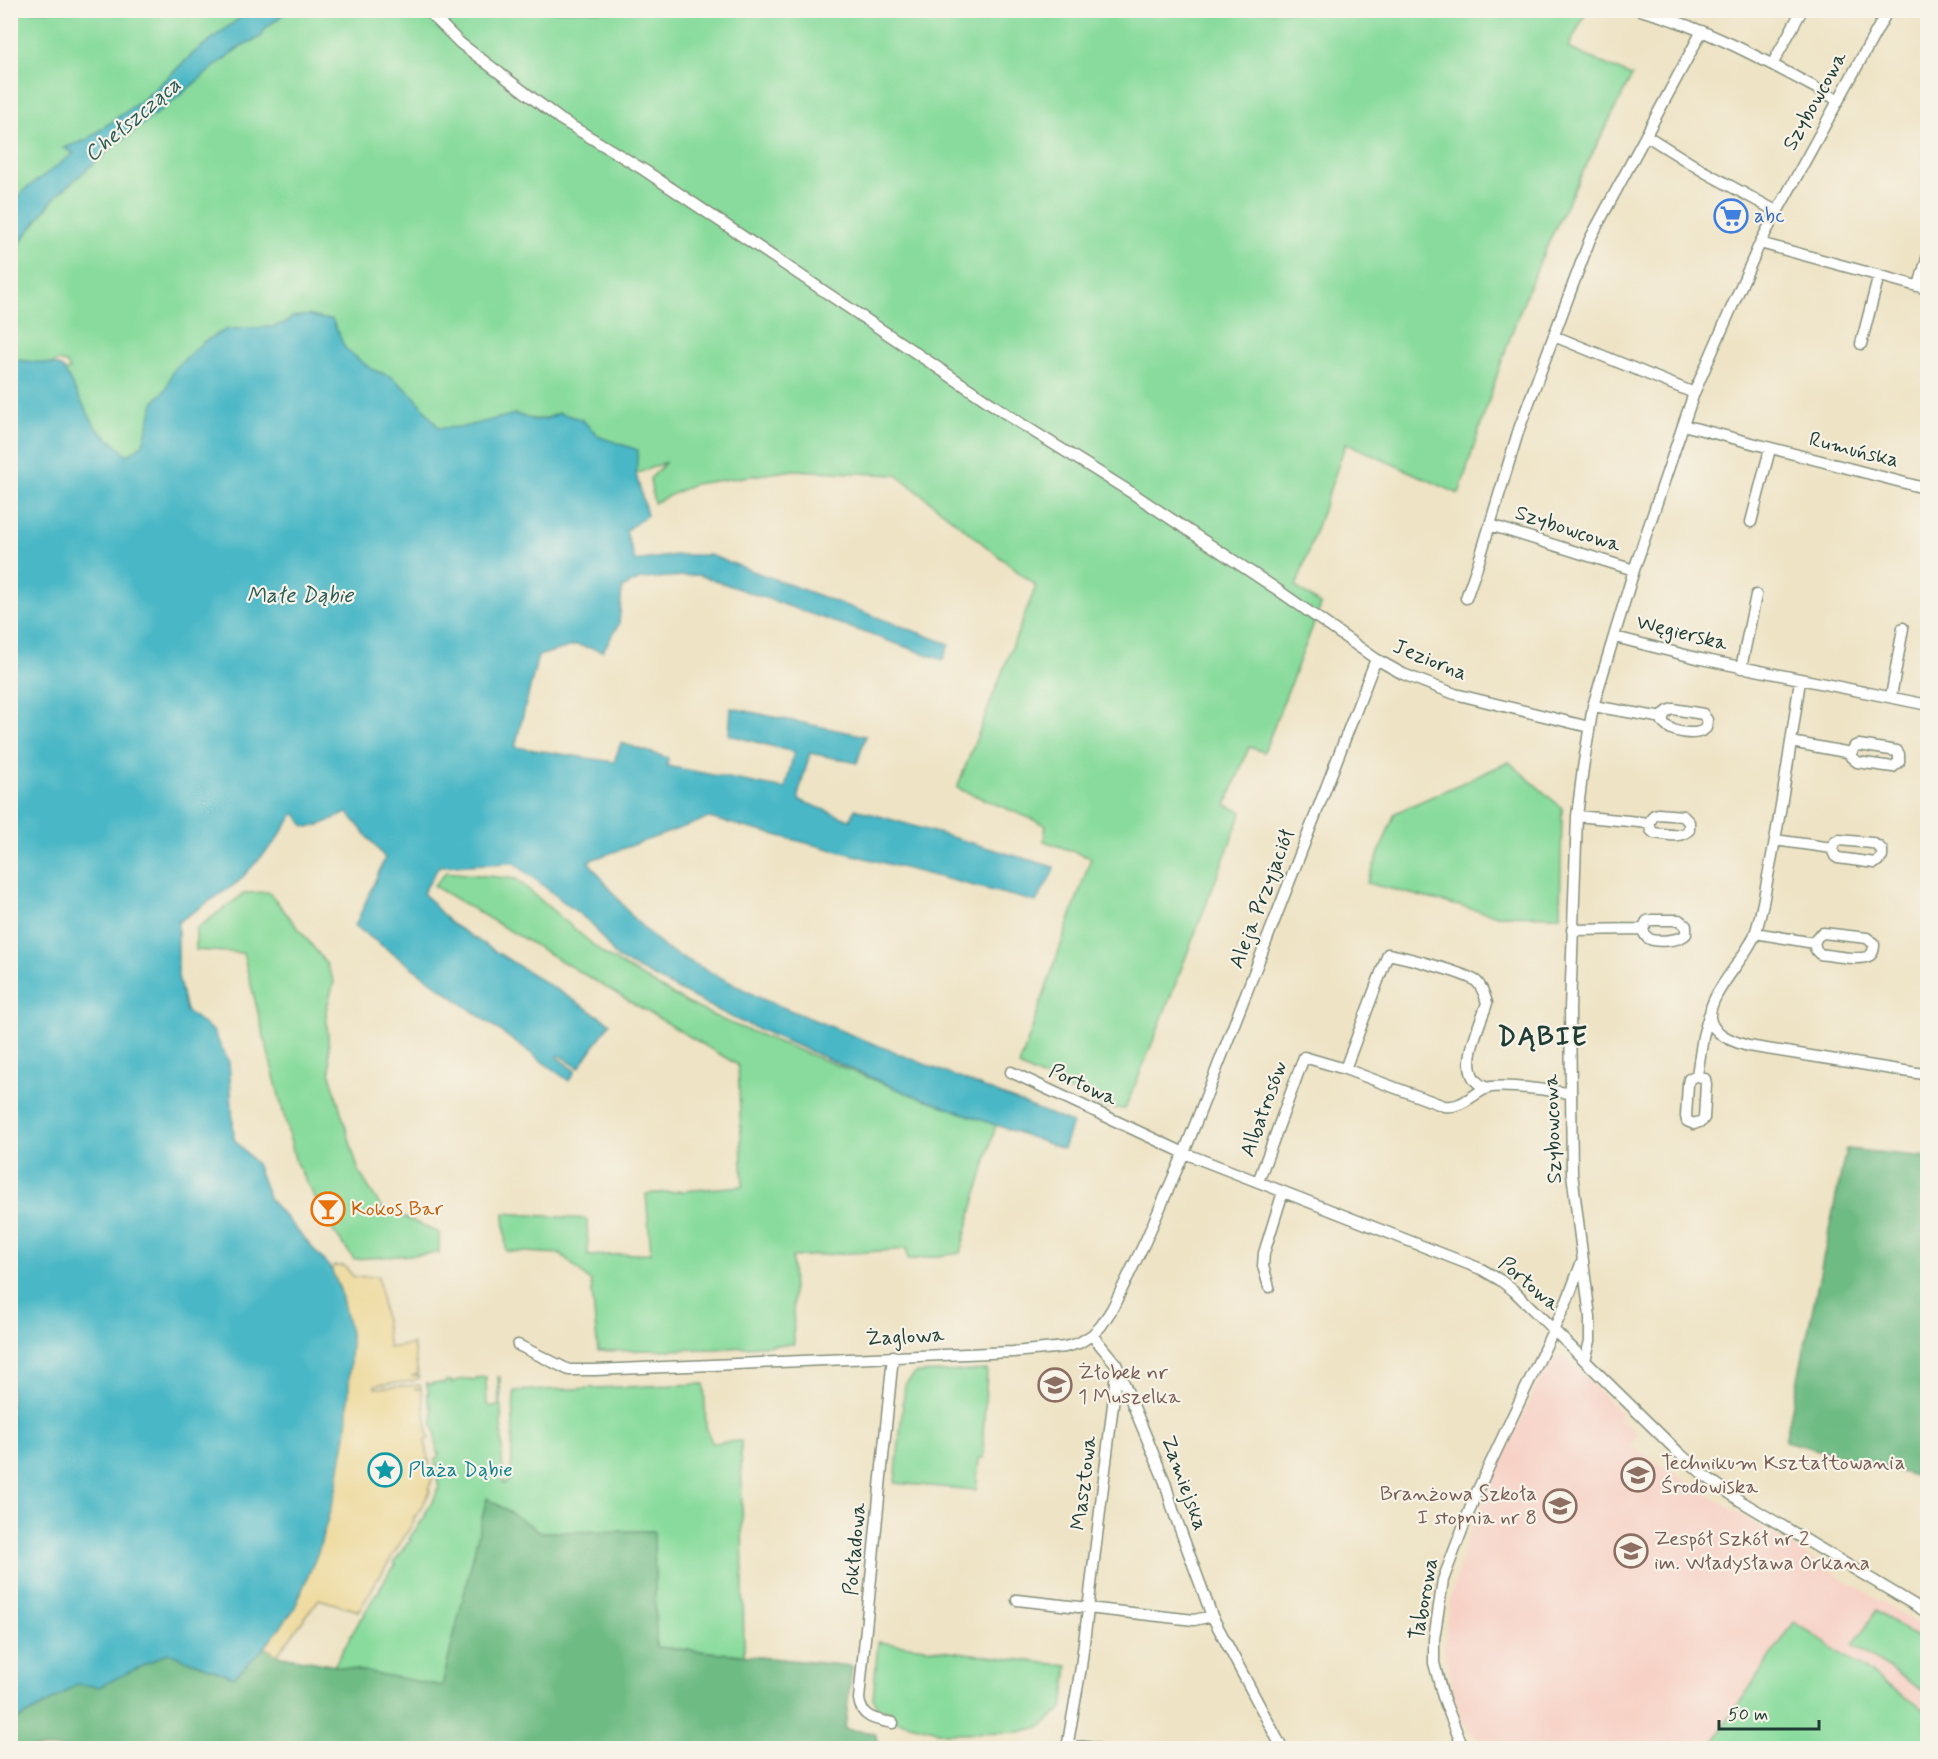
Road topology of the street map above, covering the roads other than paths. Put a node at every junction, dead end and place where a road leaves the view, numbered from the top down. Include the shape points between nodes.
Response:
1 (427, 10) edge
2 (1640, 10) edge
3 (1802, 10) edge
4 (1888, 10) edge
5 (1665, 14) edge
6 (1702, 31) junction
7 (1773, 63) junction
8 (1838, 99) junction
9 (1647, 136) junction
10 (1776, 211) junction
11 (1760, 243) junction
12 (1928, 255) edge
13 (1879, 275) junction
14 (1923, 288) edge
15 (1554, 336) junction
16 (1861, 344) dead end
17 (1694, 393) junction
18 (1683, 425) junction
19 (1770, 449) junction
20 (1928, 489) edge
21 (1751, 522) dead end
22 (1490, 525) junction
23 (1634, 570) junction
24 (1756, 595) dead end
25 (1466, 598) dead end
26 (1904, 628) dead end
27 (1615, 637) junction
28 (1376, 659) junction
29 (1741, 668) junction
30 (1800, 680) junction
31 (1891, 698) junction
32 (1928, 705) edge
33 (1593, 706) junction
34 (1663, 718) dead end
35 (1589, 728) junction
36 (1791, 742) junction
37 (1851, 753) dead end
38 (1577, 816) junction
39 (1649, 823) dead end
40 (1775, 840) junction
41 (1832, 848) dead end
42 (1643, 929) dead end
43 (1572, 930) junction
44 (1755, 933) junction
45 (1814, 943) junction
46 (1709, 1015) junction
47 (1346, 1069) junction
48 (1011, 1072) dead end
49 (1928, 1074) edge
50 (1697, 1075) dead end
51 (1488, 1088) junction
52 (1570, 1093) junction
53 (1184, 1153) junction
54 (1258, 1182) junction
55 (1283, 1192) junction
56 (1582, 1255) junction
57 (1269, 1287) dead end
58 (1554, 1329) junction
59 (1092, 1335) junction
60 (518, 1345) dead end
61 (893, 1356) junction
62 (1585, 1360) junction
63 (1116, 1364) junction
64 (1017, 1600) dead end
65 (1088, 1609) junction
66 (1928, 1613) edge
67 (1212, 1616) junction
68 (893, 1723) dead end
69 (1067, 1747) edge
70 (1096, 1749) edge
71 (1282, 1749) edge
72 (1462, 1749) edge

1 - 28 street, Jeziorna via 460,44 560,119 644,170
2 - 5 street
3 - 7 street
4 - 8 street, Szybowcowa
5 - 6 street
6 - 7 street
6 - 9 street, Szybowcowa
7 - 8 street
8 - 10 street, Szybowcowa
9 - 10 street
9 - 15 street, Szybowcowa via 1590,238
10 - 11 street, Szybowcowa
11 - 13 street
11 - 17 street, Szybowcowa
12 - 14 street
13 - 14 street
13 - 16 street
15 - 17 street
15 - 22 street, Szybowcowa via 1519,429
17 - 18 street, Szybowcowa
18 - 19 street, Rumuńska
18 - 23 street, Szybowcowa
19 - 20 street, Rumuńska
19 - 21 street
22 - 23 street, Szybowcowa
22 - 25 street, Szybowcowa
23 - 27 street, Szybowcowa
24 - 29 street, Węgierska
26 - 31 street
27 - 29 street, Węgierska
27 - 33 street, Szybowcowa
28 - 35 street, Jeziorna via 1455,694
28 - 53 street, Aleja Przyjaciół
29 - 30 street, Węgierska
30 - 31 street, Węgierska
30 - 36 street
31 - 32 street, Węgierska
33 - 34 street
33 - 35 street, Szybowcowa
35 - 38 street, Szybowcowa
36 - 37 street
36 - 40 street
38 - 39 street
38 - 43 street, Szybowcowa
40 - 41 street
40 - 44 street
42 - 43 street
43 - 52 street, Szybowcowa
44 - 45 street
44 - 46 street
45 - 45 street via 1820,954 1860,958 1870,956 1874,948 1868,938 1823,933
46 - 49 street via 1716,1030 1737,1043
46 - 50 street
47 - 51 street, Albatrosów via 1451,1107
47 - 51 street via 1388,954 1479,984 1487,1003 1469,1057 1474,1079
47 - 54 street, Albatrosów via 1304,1057
48 - 53 street, Portowa
51 - 52 street
52 - 56 street, Szybowcowa via 1572,1173
53 - 54 street, Portowa
53 - 59 street, Żaglowa via 1112,1309
54 - 55 street, Portowa
55 - 57 street via 1264,1253
55 - 58 street, Portowa via 1481,1269 1514,1291
56 - 58 street, Szybowcowa via 1576,1281
56 - 62 street, Szybowcowa via 1590,1317
58 - 62 street, Portowa
58 - 72 street, Taborowa via 1475,1496 1443,1580 1434,1663
59 - 61 street, Żaglowa via 1065,1347
59 - 63 street
60 - 61 street, Żaglowa via 569,1370
61 - 68 street, Pokładowa via 859,1699 867,1716
62 - 66 street, Portowa via 1705,1476 1738,1500
63 - 65 street, Masztowa
63 - 67 street, Zamiejska via 1165,1482
64 - 65 street
65 - 67 street via 1194,1620
65 - 69 street, Masztowa
67 - 71 street, Zamiejska
69 - 70 street

